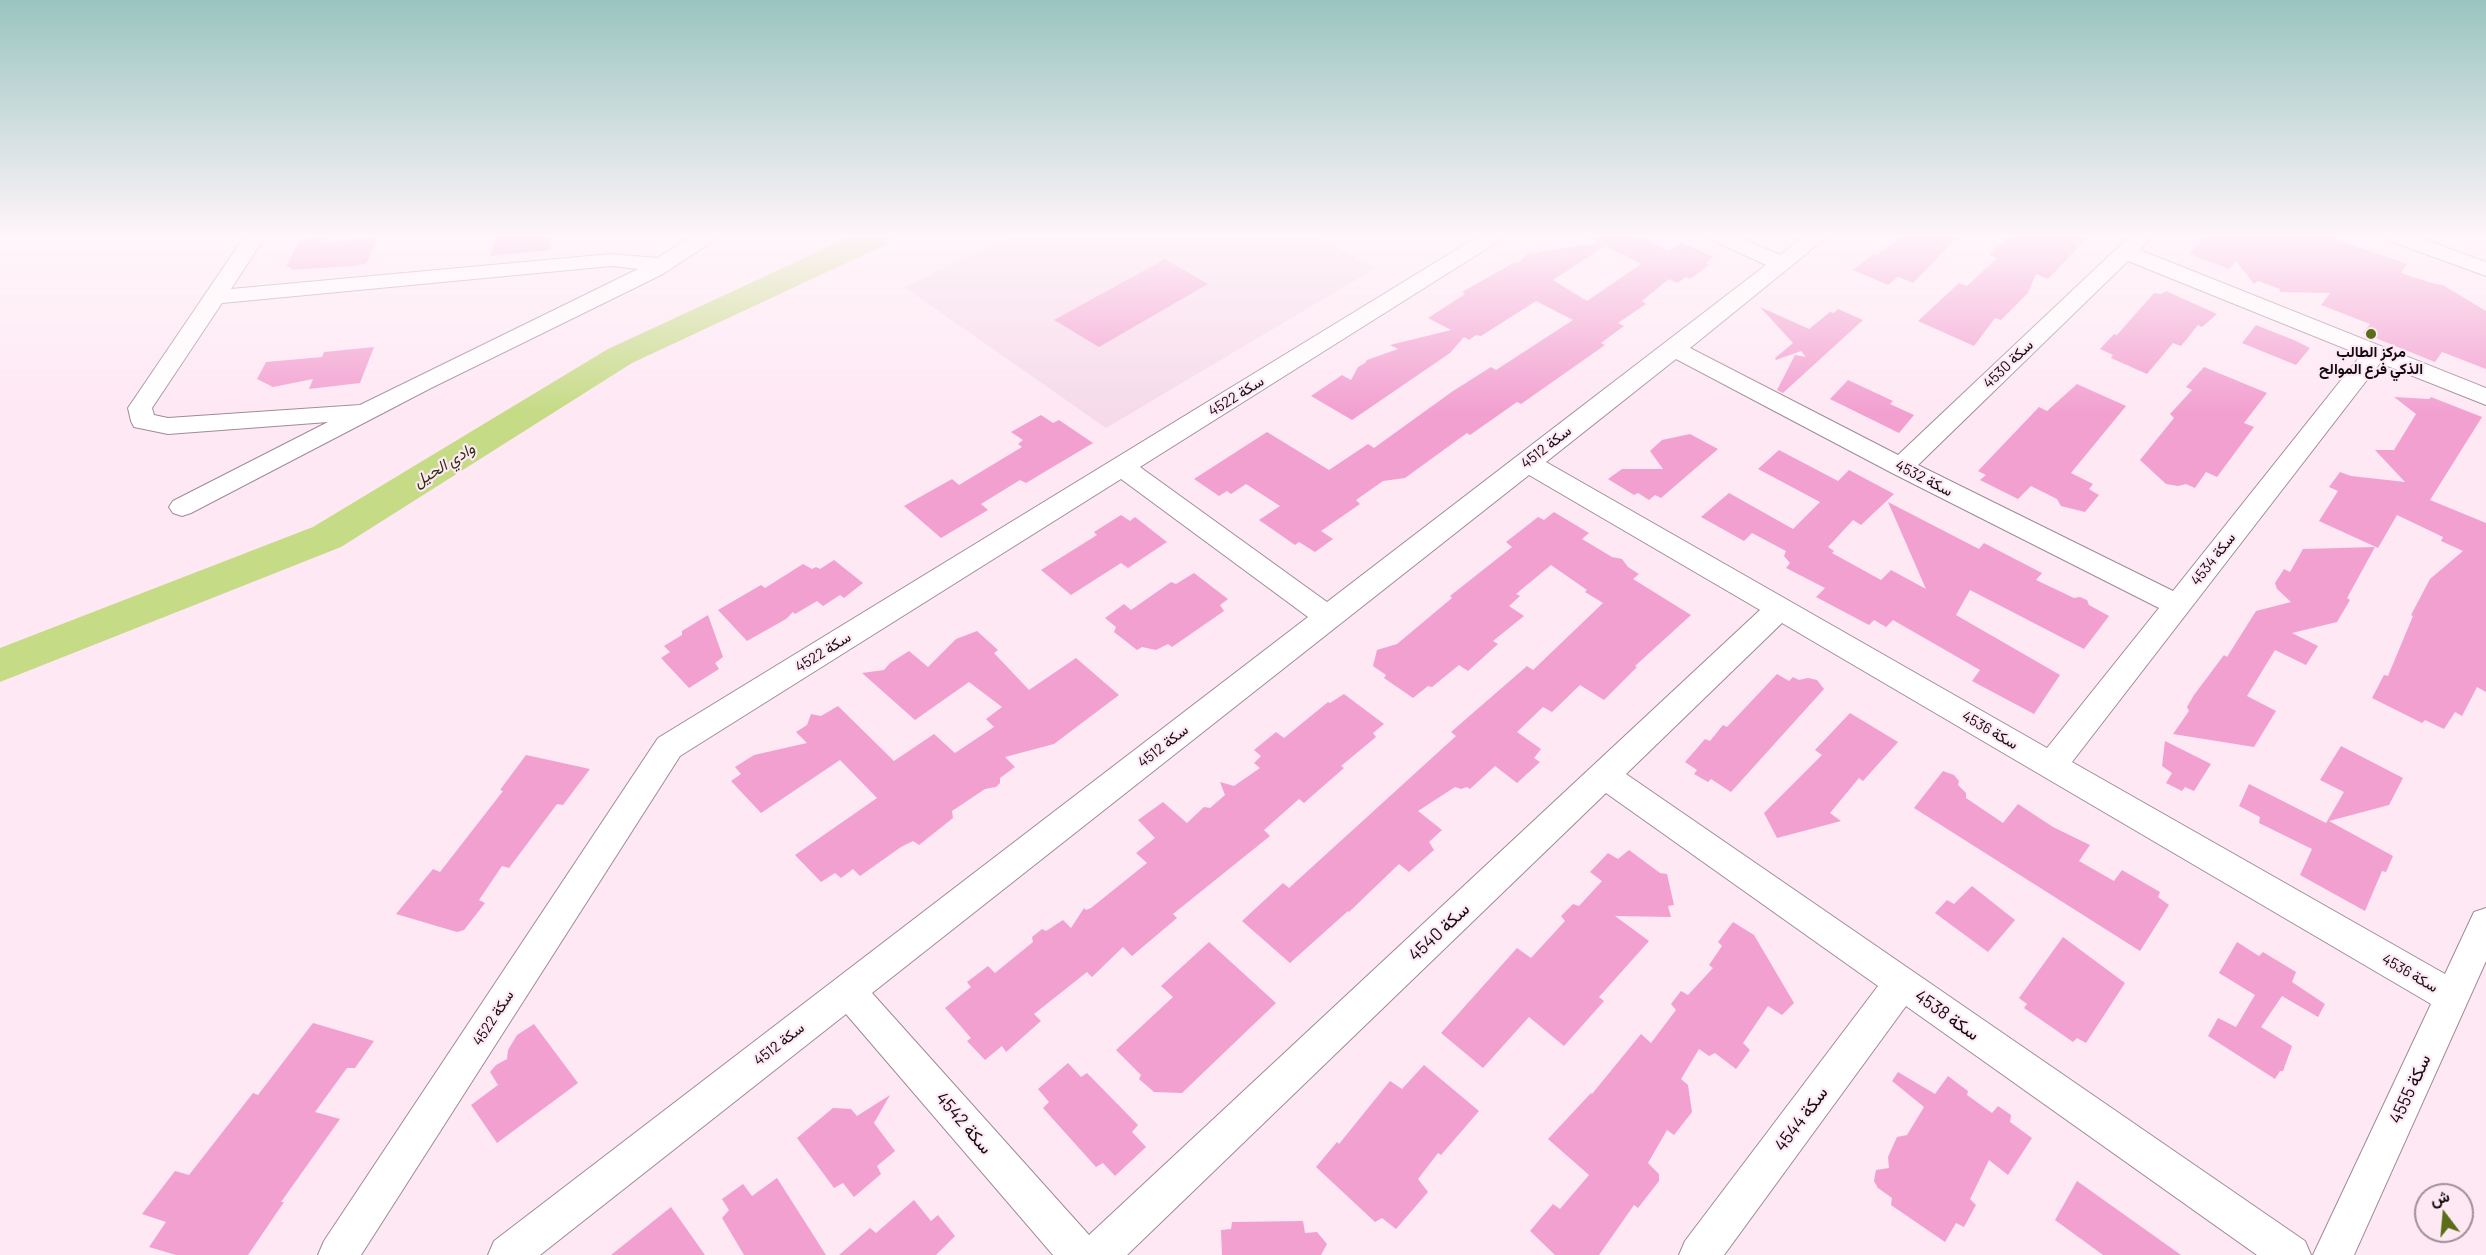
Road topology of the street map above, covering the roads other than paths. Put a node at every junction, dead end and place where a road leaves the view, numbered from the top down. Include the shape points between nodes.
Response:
1 (229, 296) edge
2 (602, 296) edge
3 (1397, 296) edge
4 (1740, 296) edge
5 (2079, 296) edge
6 (2247, 296) edge
7 (214, 297) joint
8 (1673, 348) junction
9 (2375, 353) junction
10 (2486, 397) edge
11 (370, 411) junction
12 (1527, 462) junction
13 (1121, 466) junction
14 (1901, 467) junction
15 (182, 507) dead end
16 (2177, 605) junction
17 (1780, 609) junction
18 (1328, 617) junction
19 (2051, 766) junction
20 (1604, 775) junction
21 (2486, 923) edge
22 (1902, 983) junction
23 (848, 991) junction
24 (2453, 998) junction
25 (338, 1255) edge
26 (508, 1255) edge
27 (1080, 1255) edge
28 (1098, 1255) edge
29 (1700, 1255) edge
30 (2291, 1255) edge
31 (2333, 1255) edge

1 - 7 street
2 - 11 street
3 - 13 street, سكة 4522
4 - 8 street, سكة 4512
5 - 14 street, سكة 4530
6 - 9 street
7 - 11 street via 140,408 143,421 168,426
8 - 12 street, سكة 4512
8 - 14 street, سكة 4532
9 - 10 street
9 - 16 street, سكة 4534
11 - 15 street
12 - 17 street, سكة 4536
12 - 18 street, سكة 4512
13 - 18 street
13 - 25 street, سكة 4522 via 669,747
14 - 16 street, سكة 4532
16 - 19 street, سكة 4534
17 - 19 street, سكة 4536
17 - 20 street, سكة 4540
18 - 23 street, سكة 4512
19 - 24 street, سكة 4536
20 - 22 street, سكة 4538
20 - 28 street, سكة 4540
21 - 24 street, سكة 4555
22 - 29 street, سكة 4544
22 - 30 street, سكة 4538
23 - 26 street, سكة 4512
23 - 27 street, سكة 4542
24 - 31 street, سكة 4555

